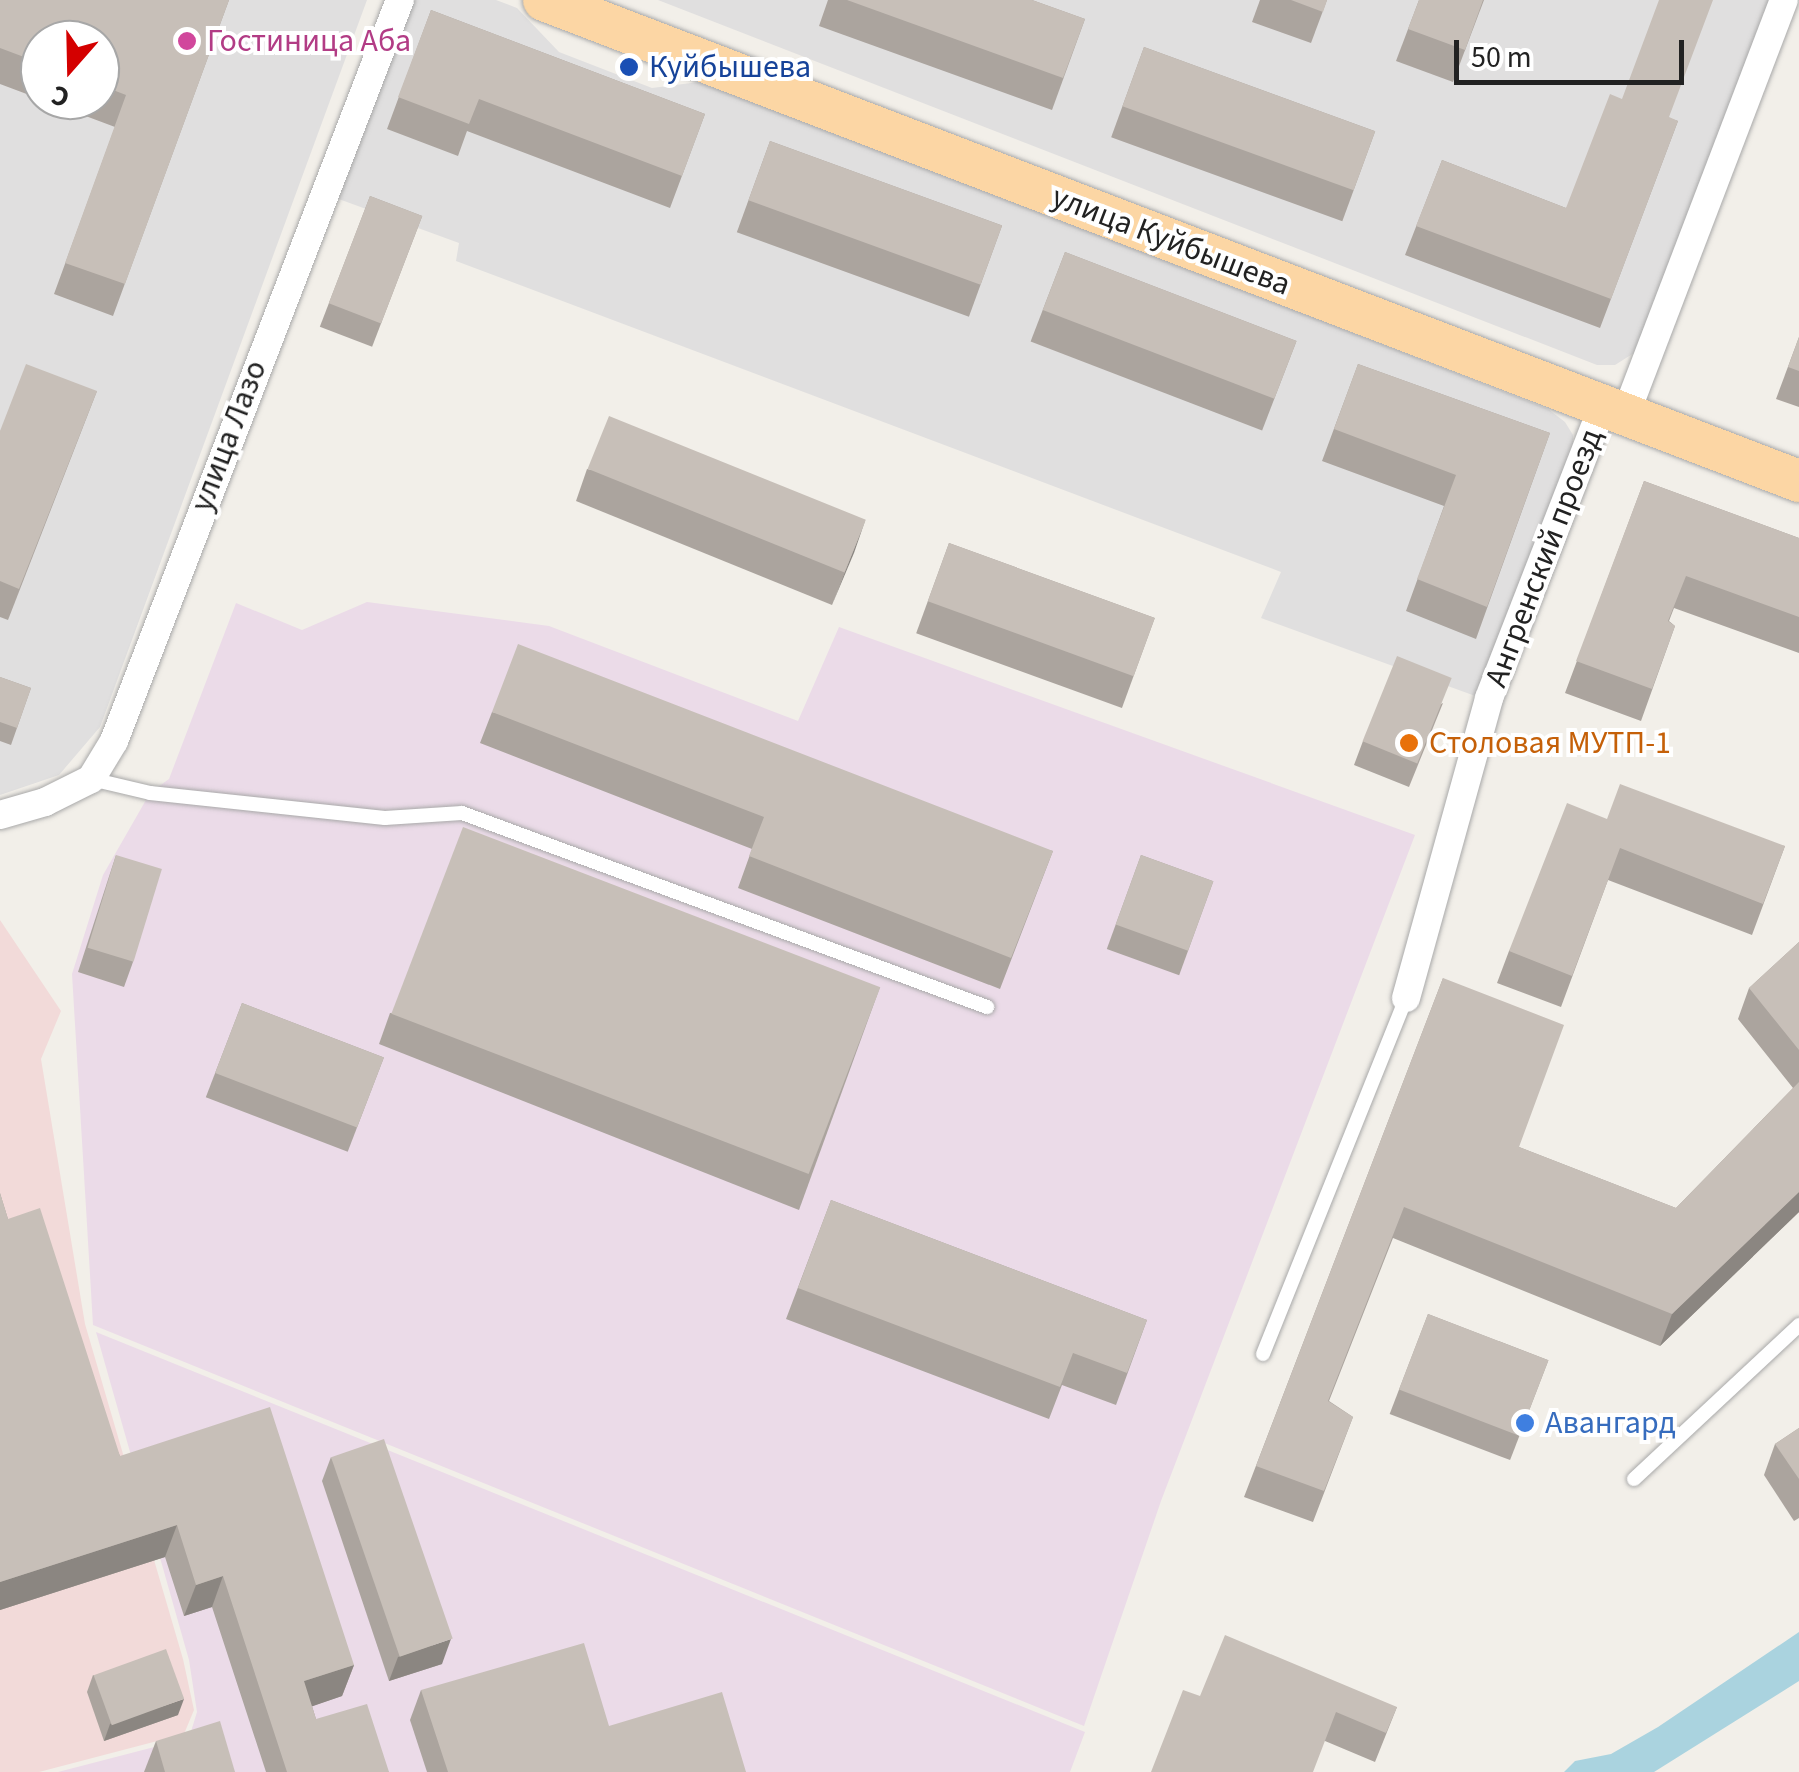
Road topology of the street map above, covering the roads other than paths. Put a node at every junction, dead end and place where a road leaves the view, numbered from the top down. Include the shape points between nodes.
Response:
1 (400, 0) edge
2 (544, 0) edge
3 (1784, 0) edge
4 (1614, 412) junction
5 (1799, 481) edge
6 (91, 779) junction
7 (0, 815) edge
8 (1406, 998) joint
9 (988, 1007) dead end
10 (1799, 1326) edge
11 (1263, 1354) dead end
12 (1634, 1478) dead end

1 - 6 street, улица Лазо via 114,741
2 - 4 main road, улица Куйбышева
3 - 4 street, Ангренский проезд
4 - 5 main road, улица Куйбышева
4 - 8 street, Ангренский проезд via 1489,698
6 - 7 street
6 - 9 lane via 150,793 384,818 462,813
8 - 11 lane
10 - 12 lane

